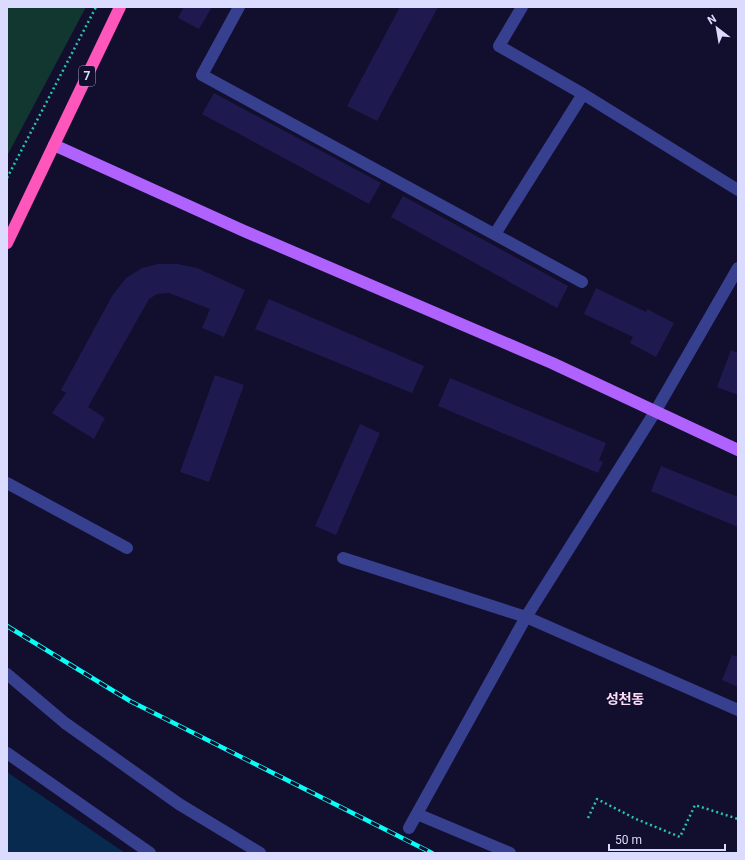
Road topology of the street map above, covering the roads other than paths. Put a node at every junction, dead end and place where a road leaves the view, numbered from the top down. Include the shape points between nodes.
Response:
1 (120, 7) edge
2 (239, 7) edge
3 (522, 7) edge
4 (583, 94) junction
5 (54, 146) junction
6 (738, 190) edge
7 (495, 234) junction
8 (7, 243) edge
9 (738, 268) edge
10 (582, 282) dead end
11 (655, 412) junction
12 (738, 450) edge
13 (7, 483) edge
14 (127, 548) dead end
15 (343, 558) dead end
16 (526, 617) junction
17 (7, 674) edge
18 (738, 710) edge
19 (7, 753) edge
20 (417, 814) junction
21 (409, 828) dead end
22 (150, 853) edge
23 (260, 853) edge
24 (510, 853) edge

1 - 5 highway, 7
2 - 7 street via 202,75
3 - 4 street via 498,46
4 - 6 street
4 - 7 street
5 - 8 highway, 7
5 - 11 main road via 236,228 552,363
7 - 10 street
9 - 11 street
11 - 12 main road
11 - 16 street
13 - 14 street
15 - 16 street
16 - 18 street
16 - 20 street
17 - 23 street via 65,723 179,804
19 - 22 street
20 - 21 street
20 - 24 street

